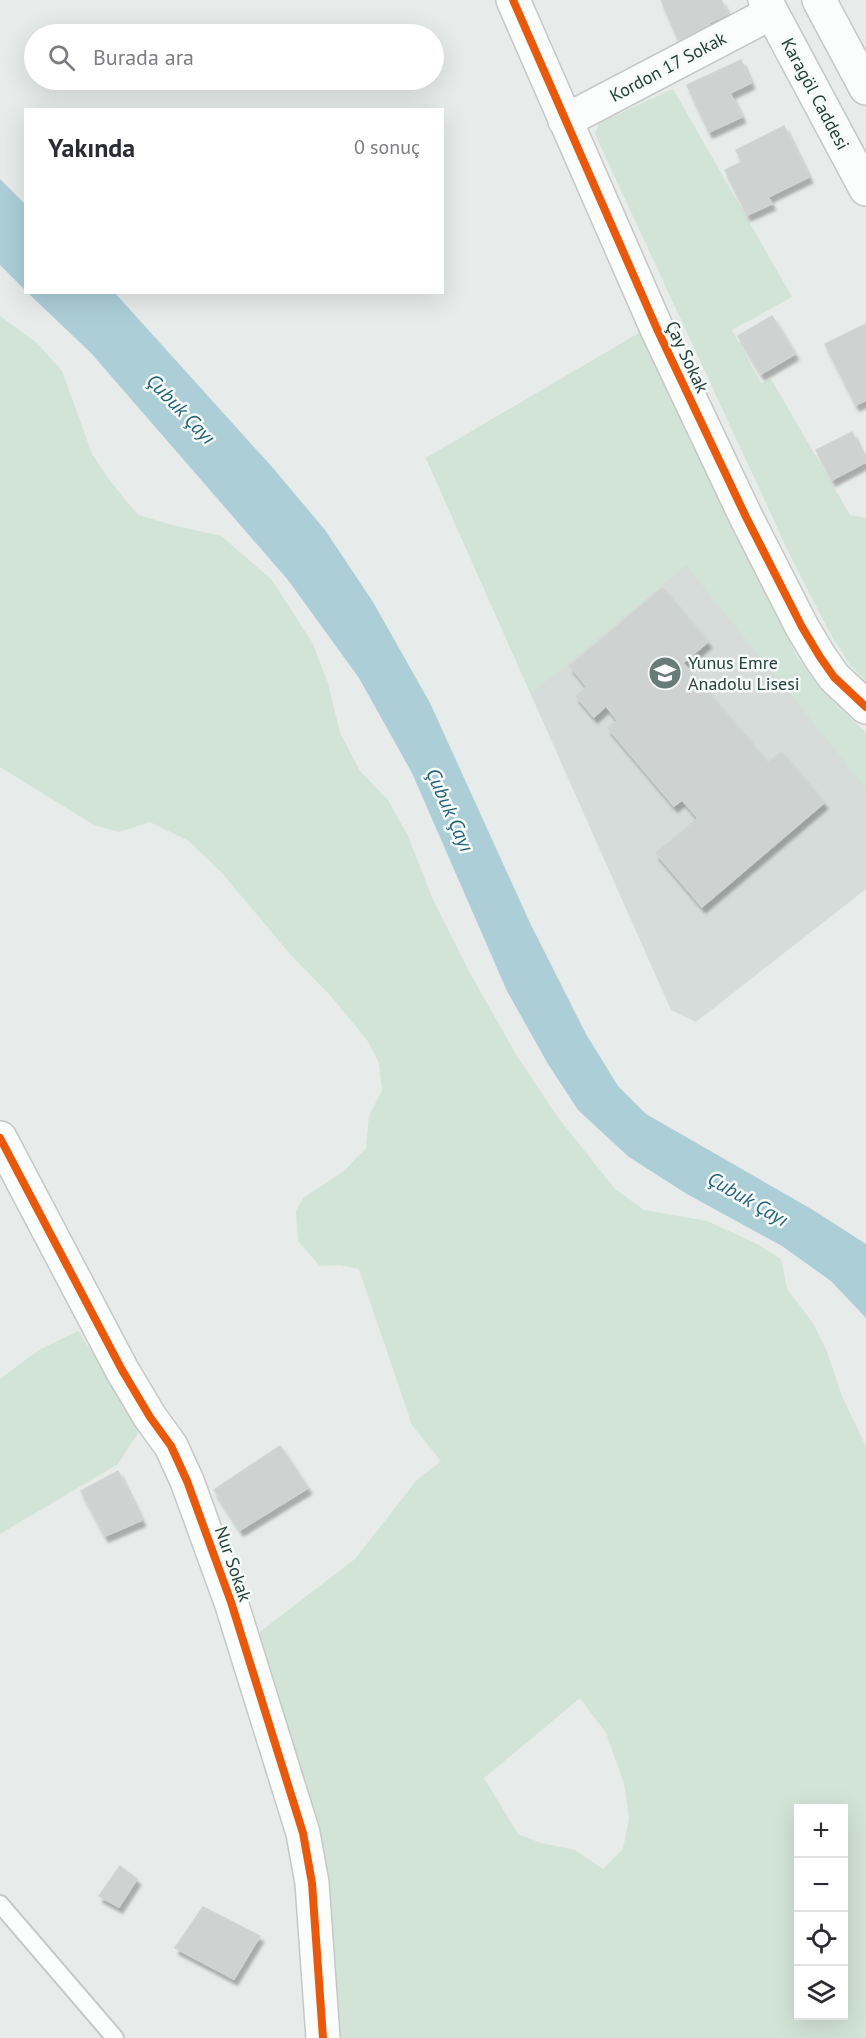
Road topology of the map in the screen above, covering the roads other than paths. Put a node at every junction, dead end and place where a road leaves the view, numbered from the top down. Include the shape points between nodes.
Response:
1 (513, 0) edge
2 (819, 0) edge
3 (768, 7) edge
4 (866, 87) edge
5 (565, 121) junction
6 (866, 189) edge
7 (866, 707) edge
8 (0, 1138) edge
9 (0, 1904) edge
10 (115, 2038) edge
11 (323, 2038) edge

1 - 5 street, Çay Sokak
2 - 4 street
3 - 5 street, Kordon 17 Sokak
3 - 6 street, Karagöl Caddesi
5 - 7 street, Çay Sokak via 746,517 820,657 834,678
8 - 11 street, Nur Sokak via 122,1370 171,1446 188,1481 231,1602 303,1833 312,1883
9 - 10 lane

